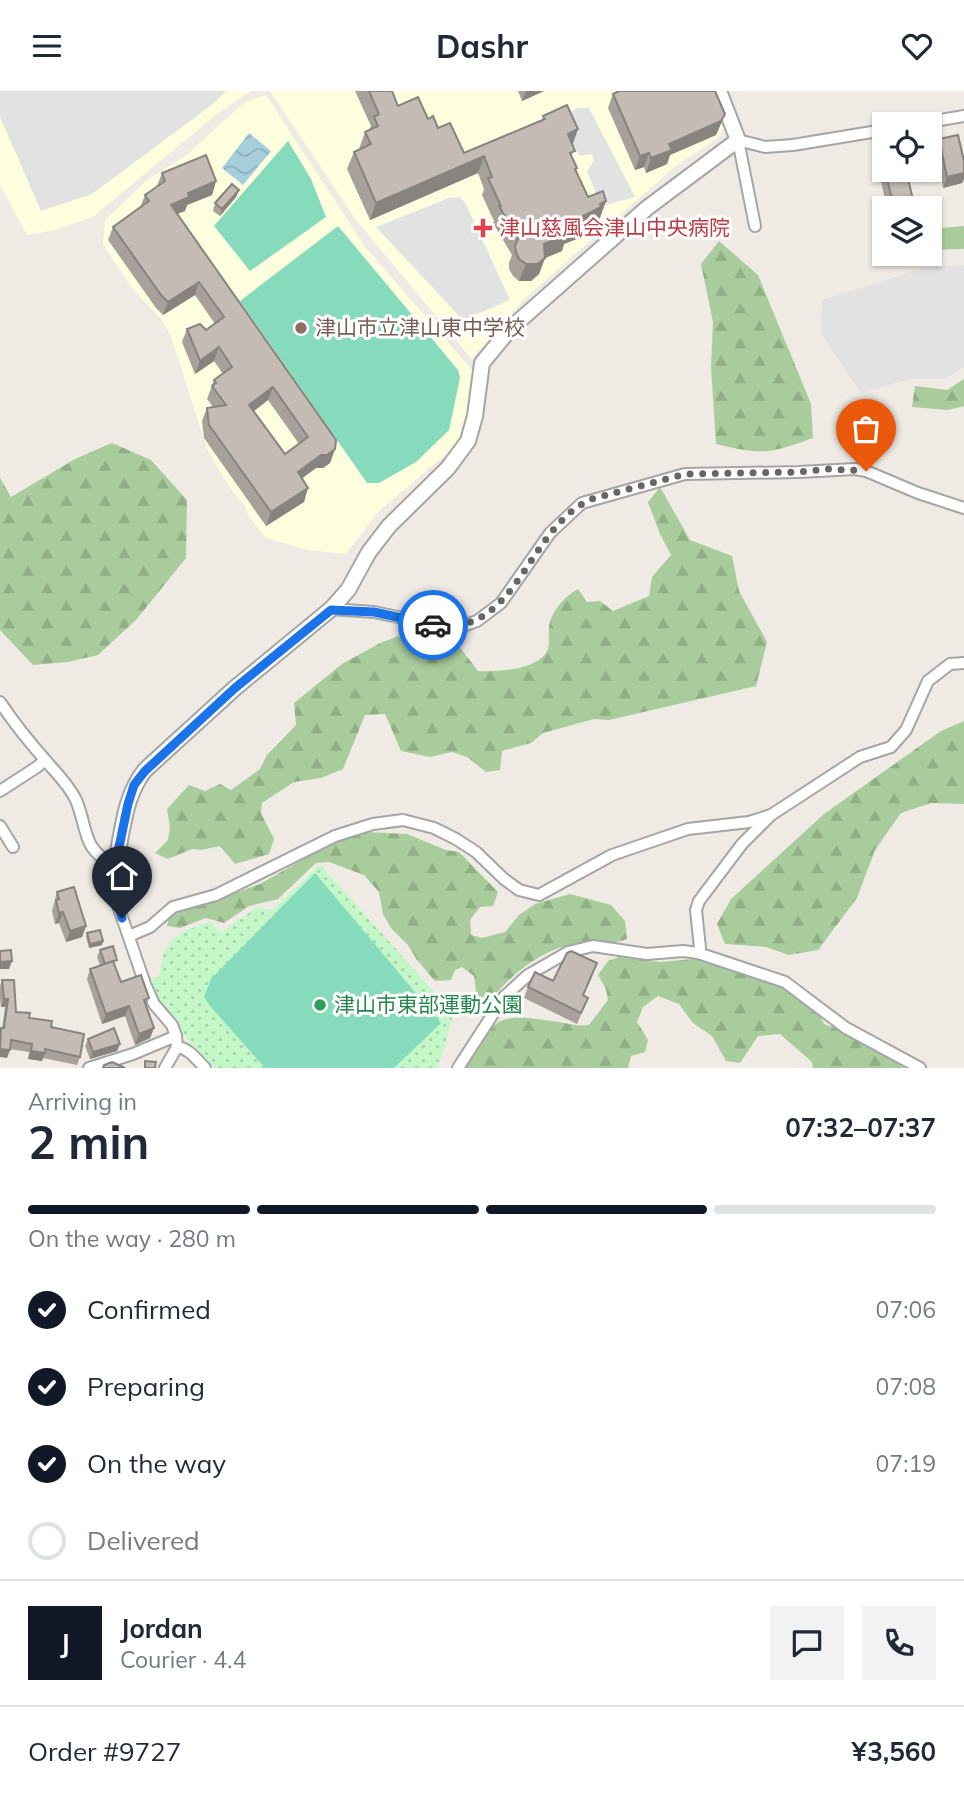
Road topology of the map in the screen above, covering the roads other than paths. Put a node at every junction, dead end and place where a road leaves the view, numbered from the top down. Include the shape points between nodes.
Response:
1 (719, 91) edge
2 (964, 116) edge
3 (942, 120) edge
4 (872, 132) edge
5 (738, 140) junction
6 (755, 226) dead end
7 (964, 507) edge
8 (331, 610) junction
9 (964, 663) edge
10 (1, 705) edge
11 (45, 760) junction
12 (0, 791) edge
13 (771, 815) junction
14 (0, 826) edge
15 (13, 847) dead end
16 (115, 866) junction
17 (129, 936) junction
18 (698, 953) junction
19 (176, 1042) junction
20 (89, 1068) edge
21 (165, 1068) edge
22 (205, 1068) edge
23 (458, 1068) edge
24 (920, 1068) edge

1 - 5 street
2 - 3 street
4 - 5 street via 775,147
5 - 6 street
5 - 8 street via 647,208 511,328 482,363 468,441 448,468 388,526
7 - 8 street via 855,469 666,477 582,503 550,533 501,603 477,621 440,627 374,612
8 - 16 street via 235,688 145,771 134,785
9 - 13 street via 950,664 928,681 906,730 891,747 860,757
10 - 11 street
11 - 12 street
11 - 16 street via 75,798 93,851
13 - 17 street via 688,829 612,855 539,895 519,890 476,852 434,828 413,821 373,824 335,836 216,895 173,907 150,927
13 - 18 street via 742,844 699,901
14 - 15 street
16 - 17 street via 116,899
17 - 19 street via 154,1004 172,1025
18 - 23 street via 647,954 593,946 553,959 504,997
18 - 24 street via 793,986 846,1028
19 - 20 street
19 - 21 street
19 - 22 street

